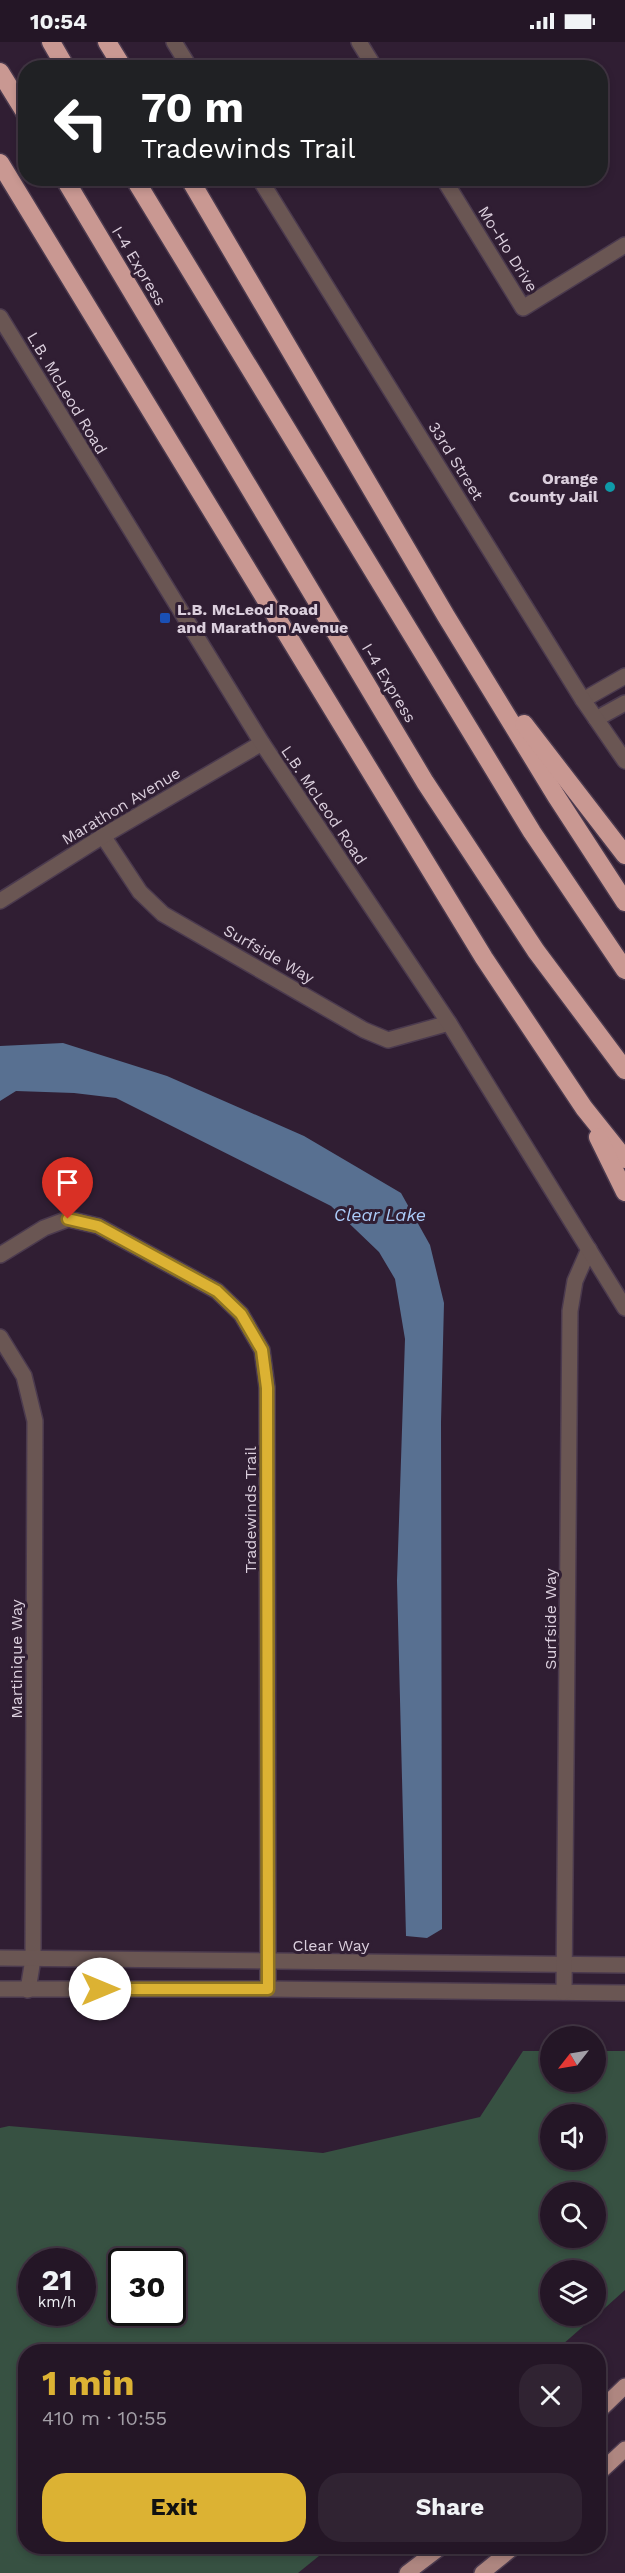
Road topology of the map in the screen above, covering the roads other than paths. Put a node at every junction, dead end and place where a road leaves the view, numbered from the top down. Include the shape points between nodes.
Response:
1 (51, 42) edge
2 (107, 42) edge
3 (174, 42) edge
4 (359, 42) edge
5 (61, 60) edge
6 (118, 60) edge
7 (185, 60) edge
8 (370, 60) edge
9 (0, 72) edge
10 (18, 101) edge
11 (0, 163) edge
12 (69, 186) edge
13 (139, 186) edge
14 (194, 186) edge
15 (264, 186) edge
16 (448, 186) edge
17 (625, 245) edge
18 (0, 317) edge
19 (446, 616) junction
20 (625, 676) edge
21 (583, 700) junction
22 (625, 703) edge
23 (596, 719) junction
24 (262, 743) junction
25 (625, 761) edge
26 (103, 836) junction
27 (625, 855) edge
28 (0, 901) edge
29 (625, 902) edge
30 (625, 970) edge
31 (449, 1023) junction
32 (625, 1070) edge
33 (584, 1108) junction
34 (625, 1159) edge
35 (625, 1192) edge
36 (589, 1249) junction
37 (0, 1255) edge
38 (625, 1308) edge
39 (0, 1337) edge
40 (0, 1959) edge
41 (33, 1959) junction
42 (268, 1962) junction
43 (565, 1964) junction
44 (625, 1965) edge
45 (0, 1989) edge
46 (28, 1989) junction
47 (268, 1989) junction
48 (564, 1992) junction
49 (625, 1993) edge
50 (625, 2386) edge
51 (606, 2404) edge
52 (625, 2450) edge
53 (606, 2467) edge
54 (432, 2554) edge
55 (505, 2554) edge
56 (407, 2573) edge
57 (482, 2573) edge

1 - 5 highway
2 - 6 highway
3 - 7 street
4 - 8 street
9 - 10 highway
11 - 33 highway via 484,958
12 - 32 highway, I-4 Express via 425,782 536,951
13 - 30 highway via 532,832
14 - 19 highway
15 - 21 street, 33rd Street
16 - 17 street, Mo-Ho Drive via 523,308
18 - 24 street, L.B. McLeod Road
19 - 27 highway
19 - 29 highway
20 - 21 street
21 - 23 street, 33rd Street
22 - 23 street
23 - 25 street, 33rd Street
24 - 26 street, Marathon Avenue
24 - 31 street, L.B. McLeod Road
26 - 28 street, Marathon Avenue
26 - 31 street, Surfside Way via 140,892 163,914 364,1030 388,1040
31 - 36 street, L.B. McLeod Road
33 - 34 highway
33 - 35 highway
36 - 38 street, L.B. McLeod Road
36 - 43 street, Surfside Way via 575,1281 570,1311
37 - 42 street, Tradewinds Trail via 44,1228 68,1219 98,1226 217,1291 241,1314 262,1350 267,1388
39 - 41 street, Martinique Way via 24,1376 35,1421
40 - 41 street, Clear Way
41 - 42 street, Clear Way
41 - 46 street, Martinique Way
42 - 43 street, Clear Way
42 - 47 street, Tradewinds Trail
43 - 44 street, Clear Way
43 - 48 street, Surfside Way
45 - 46 street
46 - 47 street
47 - 48 street
48 - 49 street
50 - 51 main road
52 - 53 main road
54 - 56 main road
55 - 57 main road

